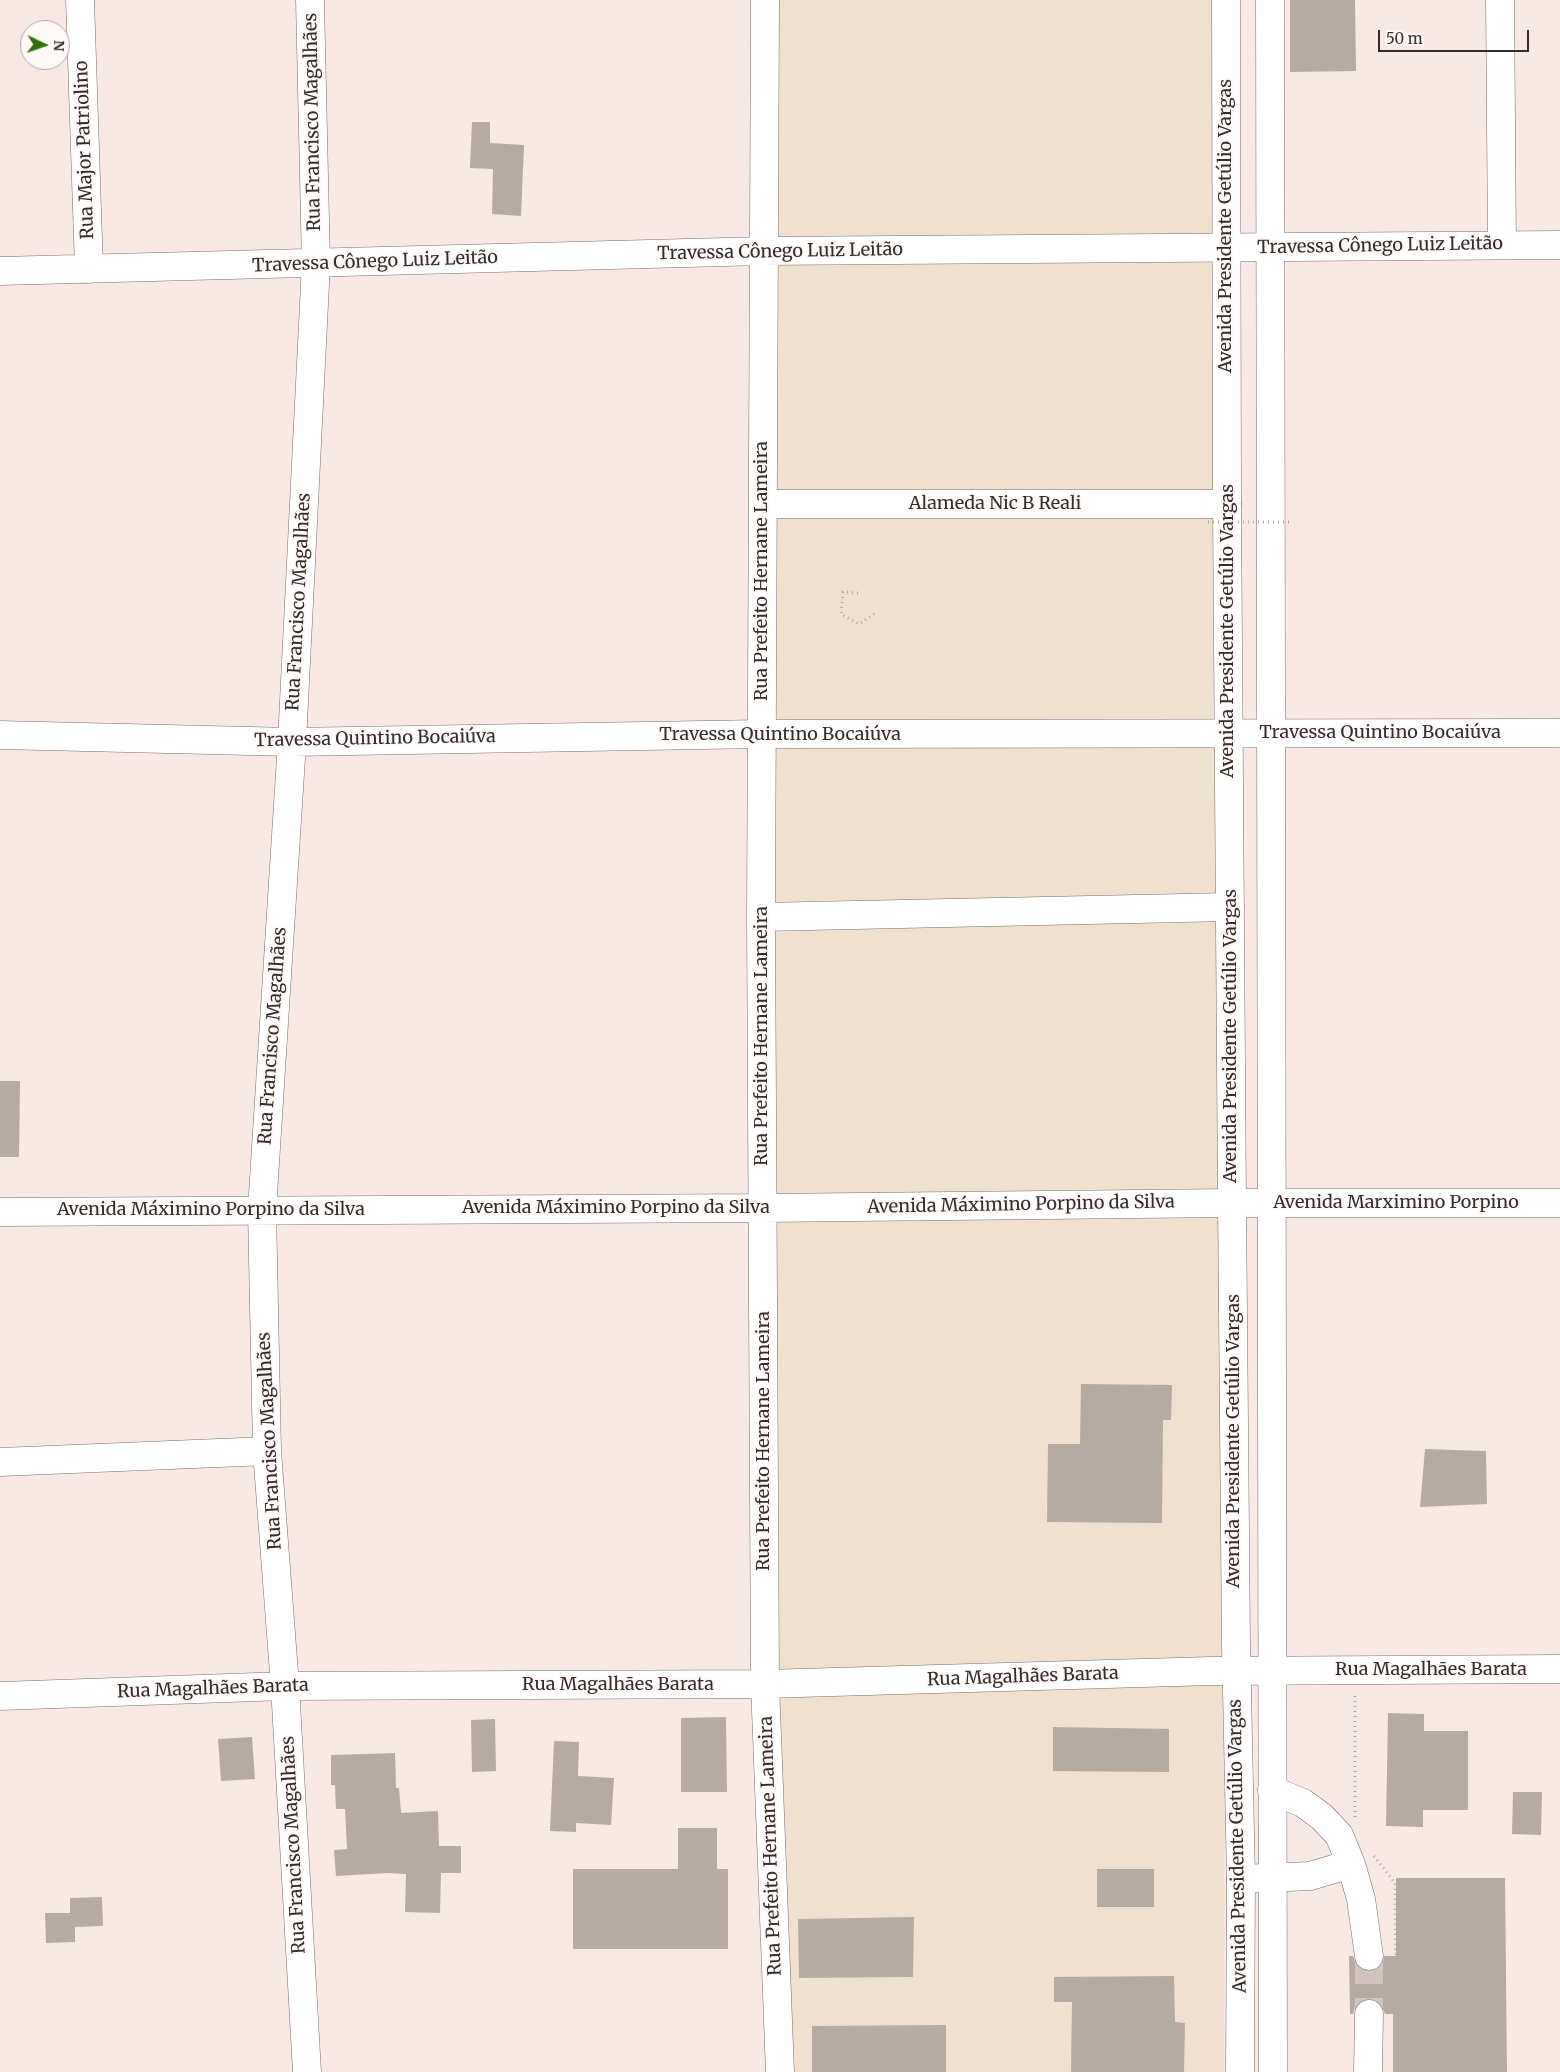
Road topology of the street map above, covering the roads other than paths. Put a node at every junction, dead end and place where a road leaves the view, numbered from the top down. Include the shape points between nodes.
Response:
1 (80, 0) edge
2 (310, 0) edge
3 (765, 0) edge
4 (1226, 0) edge
5 (1270, 0) edge
6 (1500, 0) edge
7 (1502, 245) junction
8 (1560, 245) edge
9 (1227, 248) junction
10 (1272, 248) junction
11 (763, 251) junction
12 (316, 264) junction
13 (89, 269) junction
14 (0, 271) edge
15 (763, 504) junction
16 (1217, 513) junction
17 (1229, 733) junction
18 (1271, 733) junction
19 (1560, 733) edge
20 (761, 734) junction
21 (0, 735) edge
22 (292, 742) junction
23 (1230, 907) junction
24 (761, 917) junction
25 (1272, 1202) junction
26 (1232, 1203) junction
27 (1560, 1203) edge
28 (763, 1208) junction
29 (262, 1210) junction
30 (0, 1212) edge
31 (267, 1451) junction
32 (0, 1462) edge
33 (1560, 1669) edge
34 (1236, 1671) junction
35 (1272, 1671) junction
36 (765, 1684) junction
37 (285, 1686) junction
38 (0, 1696) edge
39 (1272, 1790) junction
40 (1362, 1859) junction
41 (1241, 1879) junction
42 (1272, 1879) junction
43 (1369, 1956) tunnel mouth
44 (1370, 2014) tunnel mouth
45 (307, 2072) edge
46 (780, 2072) edge
47 (1240, 2072) edge
48 (1273, 2072) edge
49 (1368, 2072) edge

1 - 13 main road, Rua Major Patriolino
2 - 12 main road, Rua Francisco Magalhães
3 - 11 main road, Rua Prefeito Hernane Lameira
4 - 9 main road, Avenida Presidente Getúlio Vargas
5 - 10 main road, Avenida Presidente Getúlio Vargas
6 - 7 main road
7 - 8 main road, Travessa Cônego Luiz Leitão
7 - 10 main road, Travessa Cônego Luiz Leitão
9 - 10 main road, Travessa Cônego Luiz Leitão
9 - 11 main road, Travessa Cônego Luiz Leitão
9 - 16 main road, Avenida Presidente Getúlio Vargas
10 - 18 main road, Avenida Presidente Getúlio Vargas
11 - 12 main road, Travessa Cônego Luiz Leitão
11 - 15 main road, Rua Prefeito Hernane Lameira
12 - 13 main road, Travessa Cônego Luiz Leitão
12 - 22 main road, Rua Francisco Magalhães
13 - 14 main road, Travessa Cônego Luiz Leitão
15 - 16 main road, Alameda Nic B Reali
15 - 20 main road, Rua Prefeito Hernane Lameira
16 - 17 main road, Avenida Presidente Getúlio Vargas
17 - 18 main road, Travessa Quintino Bocaiúva
17 - 20 main road, Travessa Quintino Bocaiúva
17 - 23 main road, Avenida Presidente Getúlio Vargas
18 - 19 main road, Travessa Quintino Bocaiúva
18 - 25 main road, Avenida Presidente Getúlio Vargas
20 - 22 main road, Travessa Quintino Bocaiúva
20 - 24 main road, Rua Prefeito Hernane Lameira
21 - 22 main road, Travessa Quintino Bocaiúva
22 - 29 main road, Rua Francisco Magalhães
23 - 24 main road
23 - 26 main road, Avenida Presidente Getúlio Vargas
24 - 28 main road, Rua Prefeito Hernane Lameira
25 - 26 main road, Avenida Marximino Porpino
25 - 27 main road, Avenida Marximino Porpino
25 - 35 main road, Avenida Presidente Getúlio Vargas
26 - 28 main road, Avenida Máximino Porpino da Silva
26 - 34 main road, Avenida Presidente Getúlio Vargas
28 - 29 main road, Avenida Máximino Porpino da Silva
28 - 36 main road, Rua Prefeito Hernane Lameira
29 - 30 main road, Avenida Máximino Porpino da Silva
29 - 31 main road, Rua Francisco Magalhães
31 - 32 main road
31 - 37 main road, Rua Francisco Magalhães
33 - 35 main road, Rua Magalhães Barata
34 - 35 main road, Rua Magalhães Barata
34 - 36 main road, Rua Magalhães Barata
34 - 41 main road, Avenida Presidente Getúlio Vargas
35 - 39 main road, Avenida Presidente Getúlio Vargas
36 - 37 main road, Rua Magalhães Barata
36 - 46 main road, Rua Prefeito Hernane Lameira
37 - 38 main road, Rua Magalhães Barata
37 - 45 main road, Rua Francisco Magalhães
39 - 40 main road via 1303,1803 1322,1817
39 - 42 main road, Avenida Presidente Getúlio Vargas
40 - 42 main road via 1310,1876
40 - 43 main road via 1362,1905
41 - 42 main road
41 - 47 main road, Avenida Presidente Getúlio Vargas
42 - 48 main road, Avenida Presidente Getúlio Vargas
44 - 49 main road

